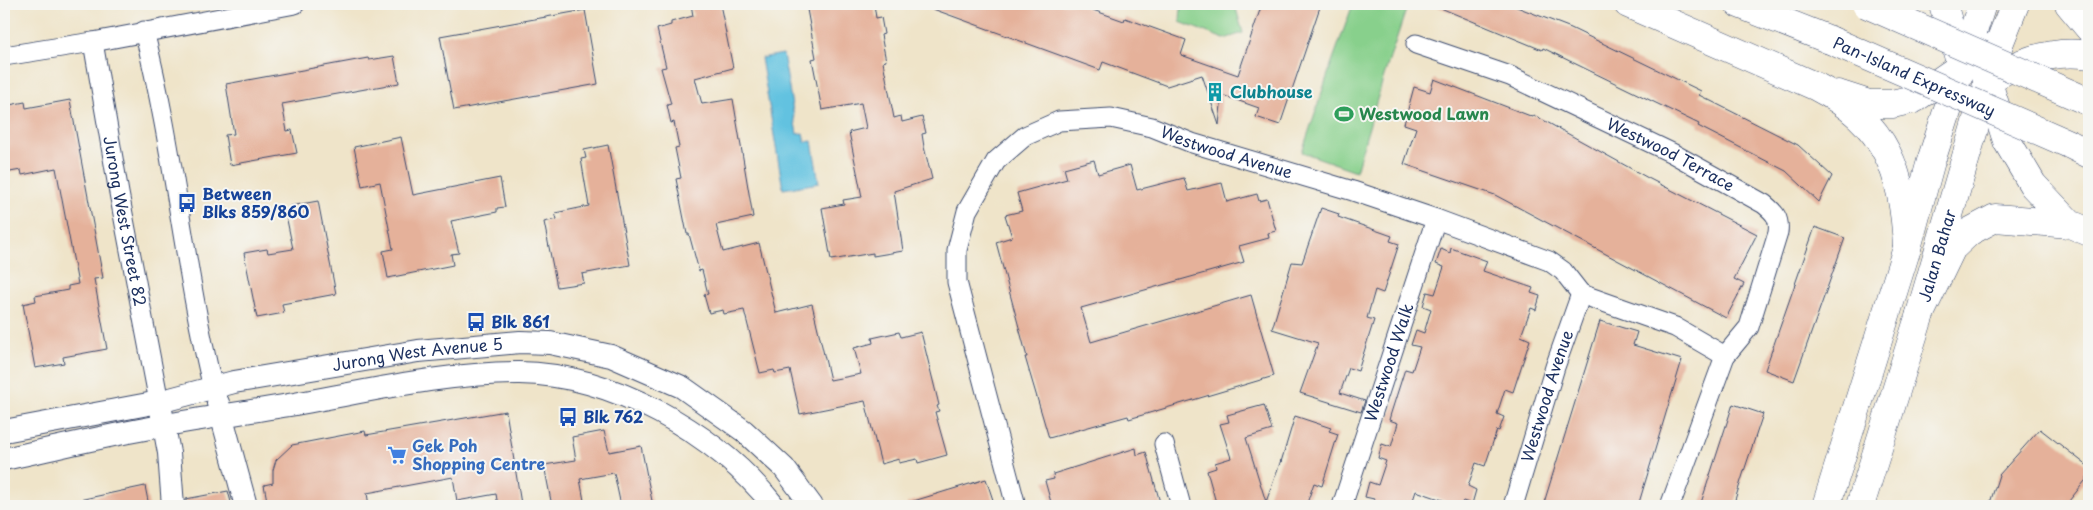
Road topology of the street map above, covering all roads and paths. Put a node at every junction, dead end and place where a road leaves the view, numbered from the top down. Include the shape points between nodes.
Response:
1 (295, 4) edge
2 (1628, 4) edge
3 (1739, 4) edge
4 (1866, 4) edge
5 (1943, 4) edge
6 (1982, 4) edge
7 (2015, 4) edge
8 (2069, 4) edge
9 (2089, 28) edge
10 (144, 31) junction
11 (93, 42) junction
12 (1416, 44) dead end
13 (2089, 55) edge
14 (4, 56) edge
15 (1974, 68) junction
16 (1817, 88) junction
17 (2088, 101) edge
18 (2079, 149) edge
19 (1436, 219) junction
20 (2080, 228) edge
21 (1907, 248) junction
22 (1581, 294) junction
23 (1920, 314) junction
24 (1725, 356) junction
25 (213, 388) junction
26 (159, 402) junction
27 (222, 417) junction
28 (164, 425) junction
29 (4, 432) edge
30 (1164, 444) dead end
31 (4, 459) edge
32 (173, 506) edge
33 (246, 506) edge
34 (774, 506) edge
35 (812, 506) edge
36 (1016, 506) edge
37 (1181, 506) edge
38 (1342, 506) edge
39 (1513, 506) edge
40 (1670, 506) edge
41 (1826, 506) edge
42 (1860, 506) edge

1 - 10 street
2 - 16 main road
3 - 18 main road, Pan-Island Expressway, bridge via 1830,40
4 - 17 main road, bridge
5 - 15 main road
6 - 15 main road, Jalan Bahar
7 - 15 main road, Jalan Bahar
8 - 9 main road
10 - 11 street
10 - 25 street via 185,257
11 - 14 street
11 - 26 street, Jurong West Street 82
12 - 24 street, Westwood Terrace via 1510,76 1572,104 1672,153 1775,213 1780,222 1778,233 1756,309 1749,327
13 - 15 main road via 2052,54 2019,63
15 - 16 main road via 1914,99 1892,104 1869,104
15 - 20 main road via 2007,141 2033,185
15 - 21 main road, Jalan Bahar via 1931,161
15 - 23 main road, Jalan Bahar via 1978,116
16 - 21 main road via 1840,99 1862,118 1890,157 1904,207
19 - 22 street, Westwood Avenue via 1549,261 1563,271
19 - 36 street, Westwood Avenue via 1192,143 1152,127 1111,118 1059,121 1025,136 996,161 976,193 967,211 957,250 957,282
19 - 38 street, Westwood Walk
20 - 23 main road via 1995,218 1969,232 1952,248
21 - 41 main road, Jalan Bahar
22 - 24 street via 1675,327
22 - 39 street, Westwood Avenue
23 - 42 main road, Jalan Bahar
24 - 40 street
25 - 26 street, Jurong West Avenue 5
25 - 27 street
25 - 35 street, Jurong West Avenue 5 via 418,351 486,344 550,343 611,356 682,387 744,431 778,462
26 - 28 street
26 - 29 street, Jurong West Avenue 5
27 - 28 street, Jurong West Avenue 5
27 - 33 street
27 - 34 street, Jurong West Avenue 5 via 427,380 485,374 548,376 608,390 666,416 714,447 758,486
28 - 31 street, Jurong West Avenue 5
28 - 32 street
30 - 37 street

